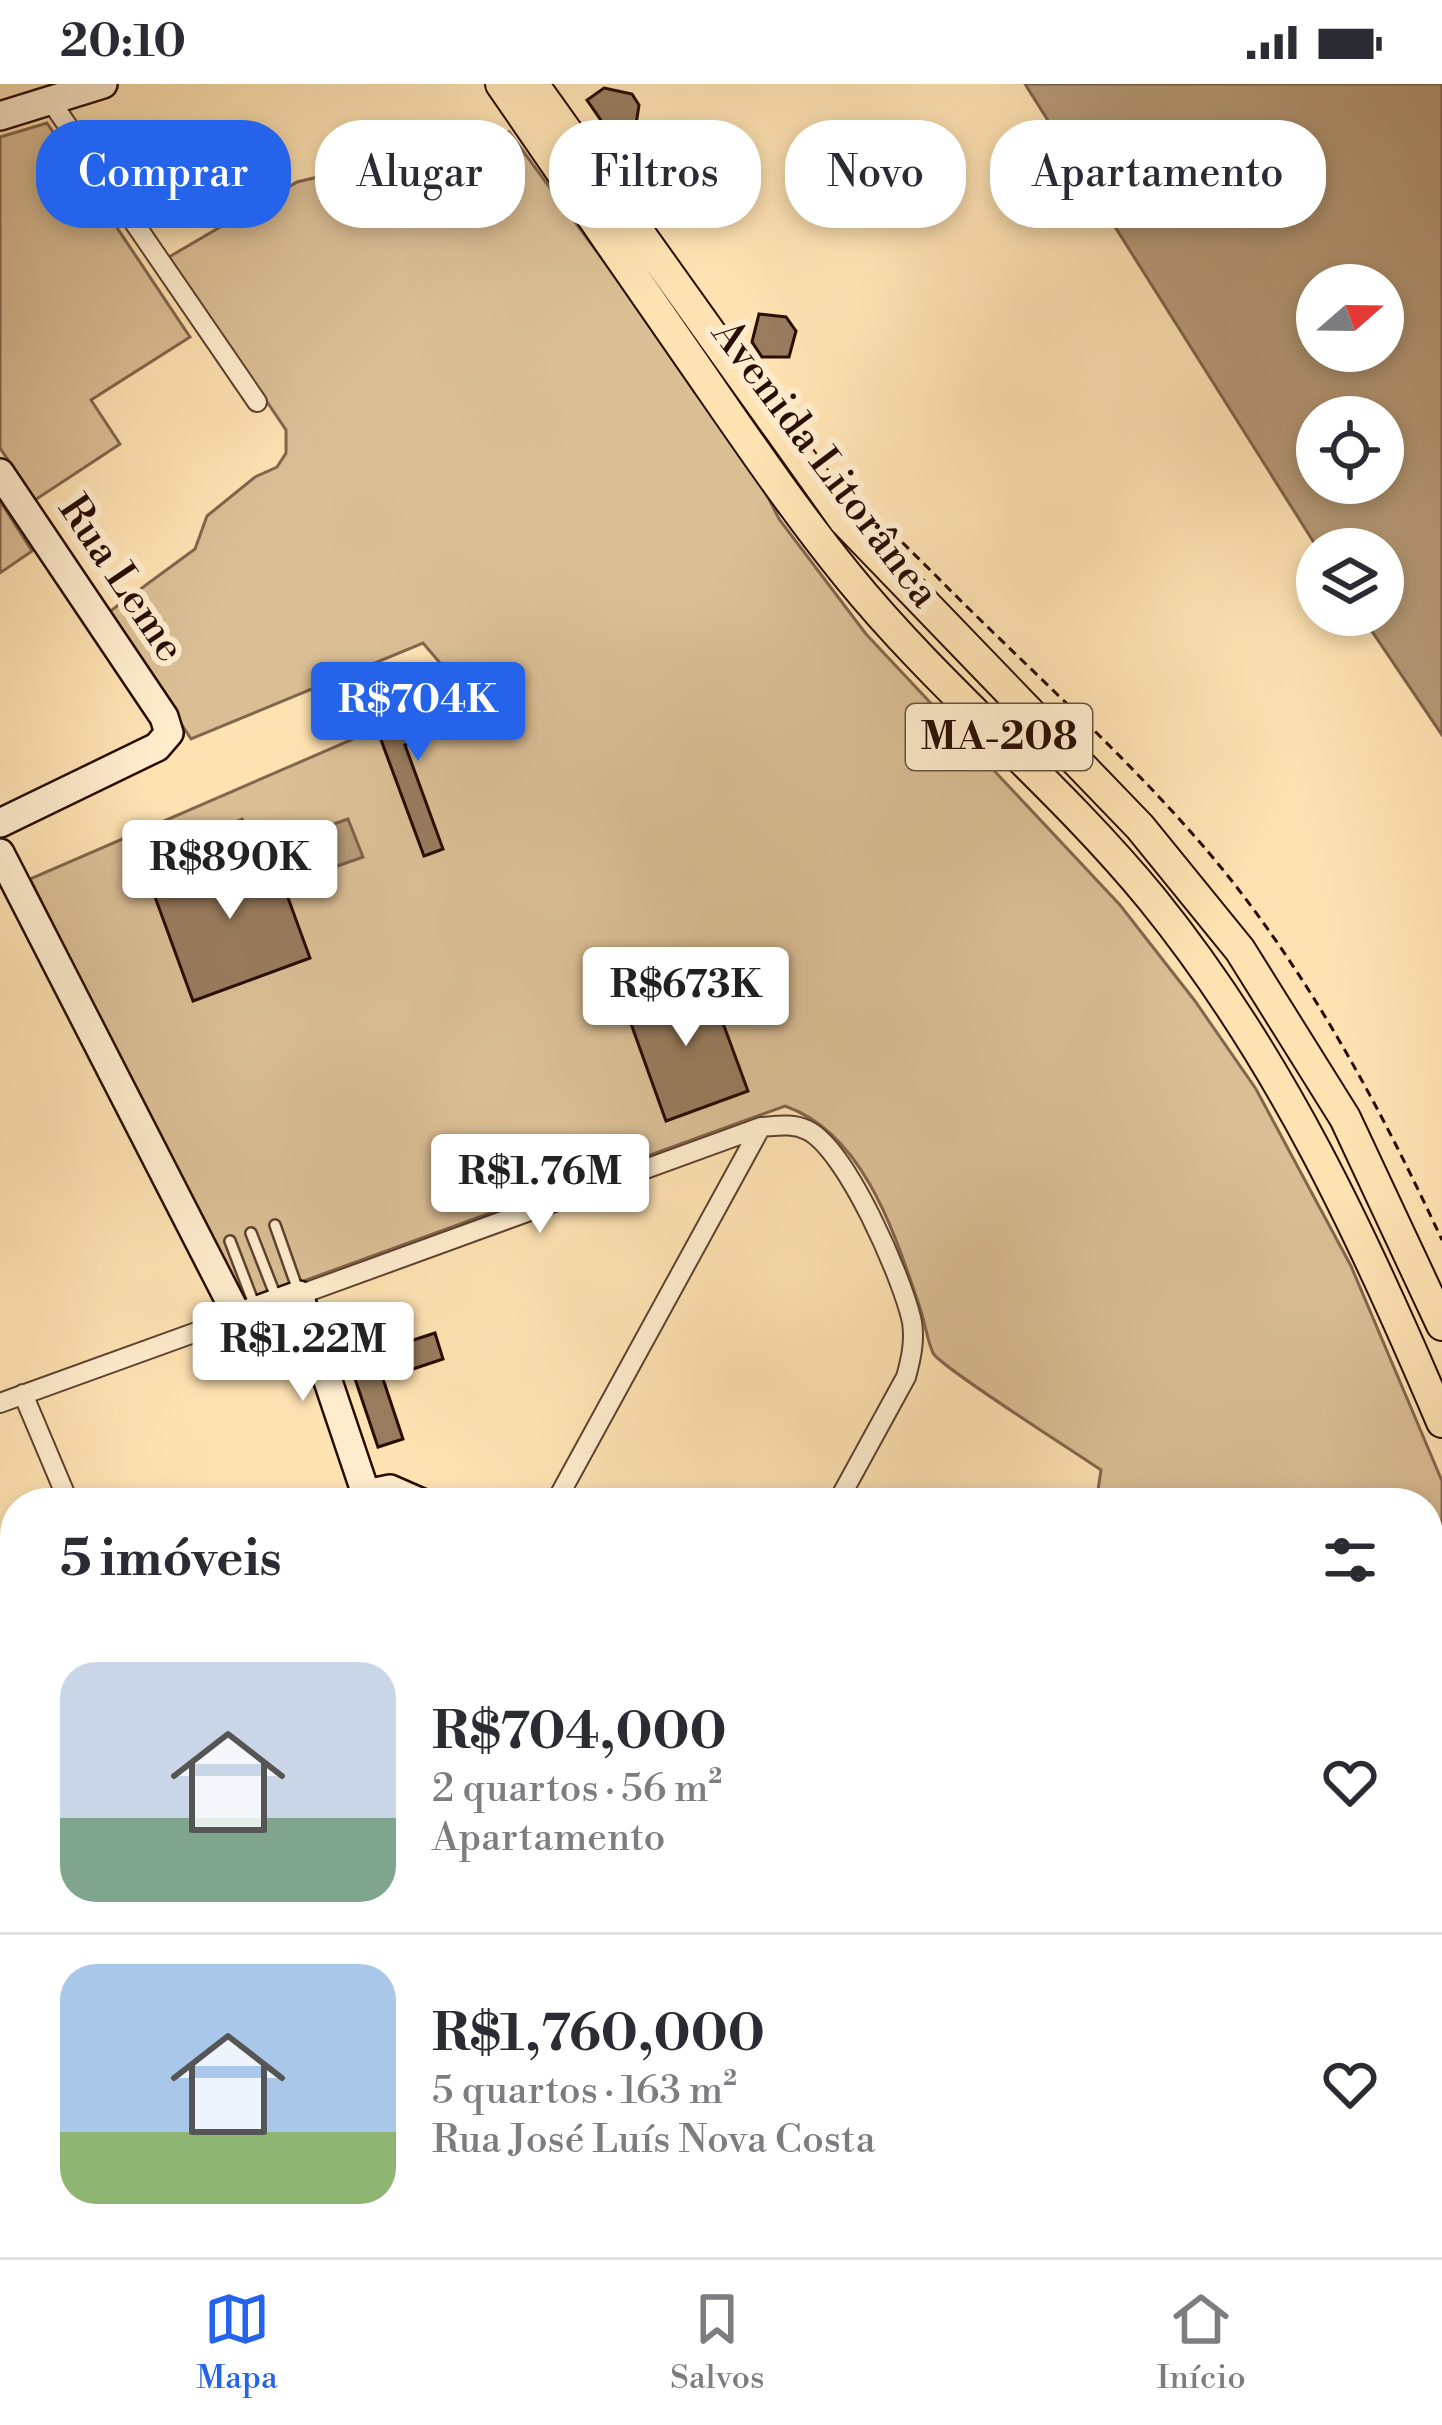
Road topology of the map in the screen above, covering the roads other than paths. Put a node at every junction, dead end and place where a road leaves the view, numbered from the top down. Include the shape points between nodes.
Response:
1 (103, 84) edge
2 (500, 84) edge
3 (533, 84) edge
4 (42, 96) edge
5 (0, 116) edge
6 (257, 402) dead end
7 (750, 444) junction
8 (0, 473) edge
9 (813, 479) junction
10 (824, 546) junction
11 (894, 575) junction
12 (0, 823) edge
13 (0, 855) edge
14 (761, 1127) junction
15 (275, 1225) dead end
16 (251, 1233) dead end
17 (230, 1241) dead end
18 (268, 1306) junction
19 (1442, 1325) edge
20 (23, 1394) junction
21 (0, 1402) edge
22 (1442, 1422) edge
23 (63, 1488) edge
24 (360, 1488) edge
25 (563, 1488) edge
26 (846, 1488) edge

1 - 4 street
2 - 7 main road, Avenida Litorânea / MA-208
3 - 9 main road, Avenida Litorânea / MA-208
4 - 5 street
4 - 6 street
7 - 9 main road via 794,493 809,493
7 - 10 main road, Avenida Litorânea / MA-208
8 - 12 street, Rua Leme via 169,733 158,747
9 - 11 main road, Avenida Litorânea / MA-208
10 - 11 main road via 839,529
10 - 22 main road, Avenida Litorânea / MA-208 via 1149,895 1225,996 1328,1168
11 - 19 main road, Avenida Litorânea / MA-208 via 1140,827 1240,950 1345,1118
13 - 18 street
14 - 18 street
14 - 25 street
14 - 26 street via 788,1124 827,1144 871,1219 912,1321 911,1359 897,1399
15 - 18 lane
16 - 18 lane
17 - 18 lane
18 - 20 street
18 - 24 street
20 - 21 street
20 - 23 street

